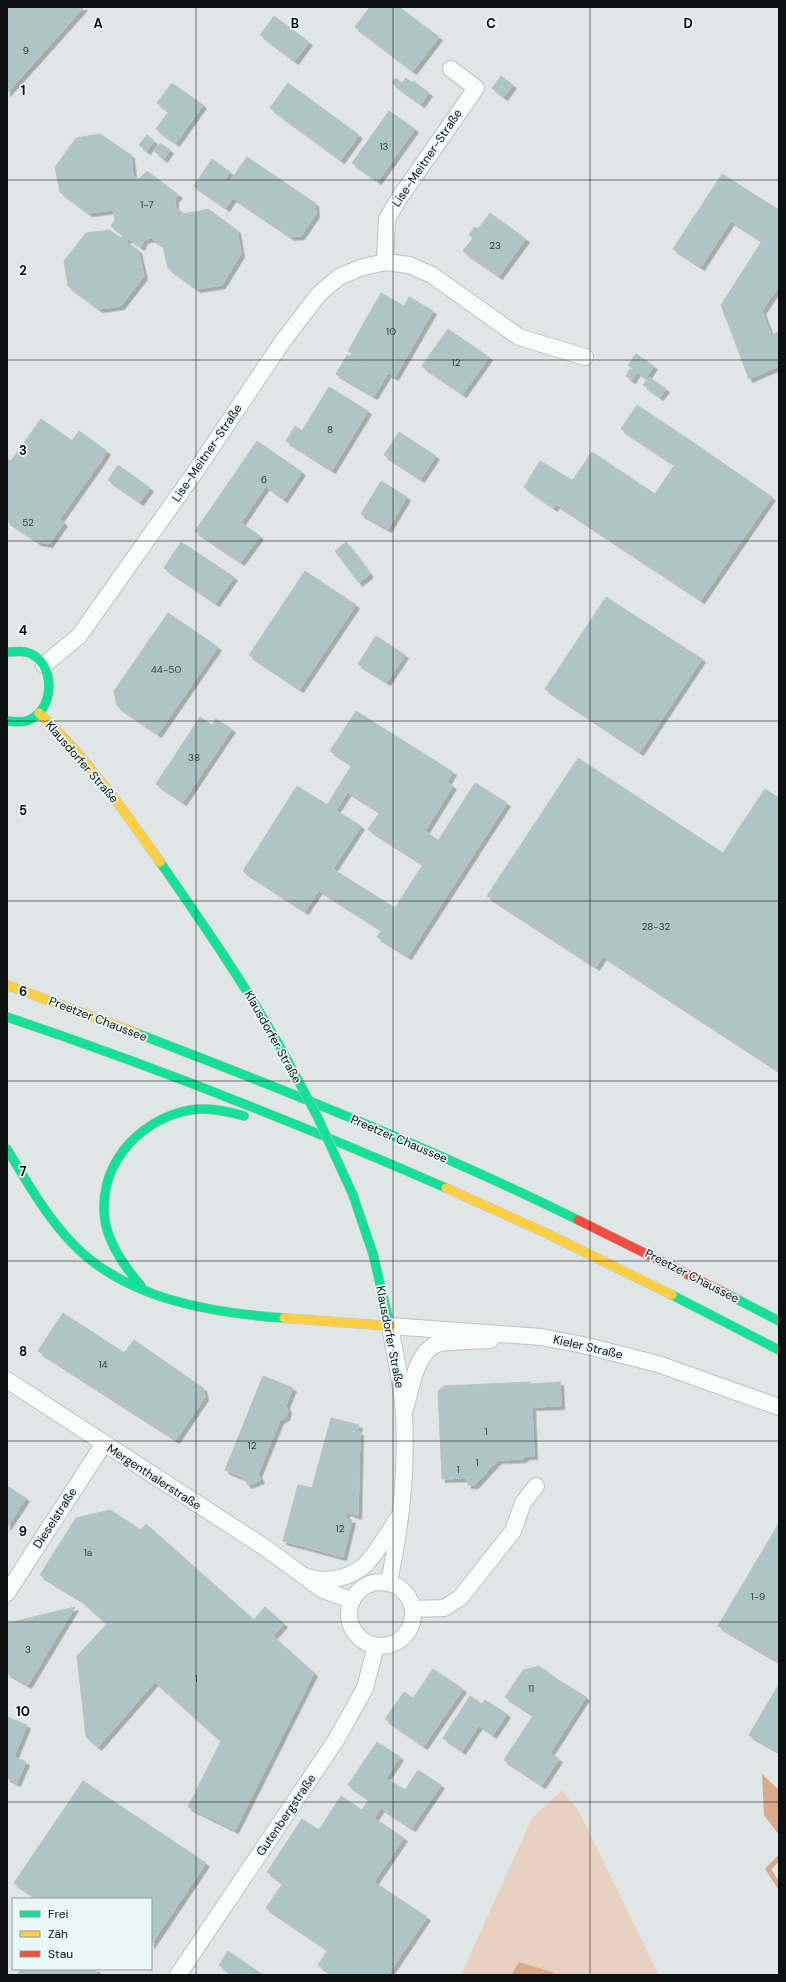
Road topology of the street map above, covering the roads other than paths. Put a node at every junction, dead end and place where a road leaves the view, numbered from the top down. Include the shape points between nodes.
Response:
1 (451, 69) dead end
2 (385, 262) junction
3 (585, 357) dead end
4 (7, 652) edge
5 (44, 665) junction
6 (39, 713) junction
7 (7, 721) edge
8 (7, 985) edge
9 (7, 1017) edge
10 (299, 1125) junction
11 (7, 1149) edge
12 (145, 1290) junction
13 (779, 1321) edge
14 (390, 1326) junction
15 (542, 1337) junction
16 (779, 1350) edge
17 (7, 1380) edge
18 (779, 1407) edge
19 (404, 1413) junction
20 (103, 1444) junction
21 (536, 1486) dead end
22 (400, 1516) junction
23 (300, 1574) junction
24 (389, 1582) junction
25 (7, 1593) edge
26 (351, 1600) junction
27 (413, 1609) junction
28 (376, 1646) junction
29 (178, 1975) edge

1 - 2 street, Lise-Meitner-Straße via 476,88 387,219
2 - 3 street, Lise-Meitner-Straße via 409,265 432,275 518,337
2 - 5 street, Lise-Meitner-Straße via 360,268 339,277 319,294 79,636
4 - 5 main road via 24,652
5 - 6 main road via 49,674 50,695
6 - 7 main road via 21,722
6 - 14 main road, Klausdorfer Straße, bridge via 111,792 219,946 256,1004 317,1116 353,1195 373,1254
8 - 13 main road, Preetzer Chaussee via 278,1088 400,1139 536,1199
9 - 10 main road, Preetzer Chaussee
10 - 12 main road via 255,1119 220,1109 192,1110 167,1116 135,1136 112,1169 105,1195 106,1222 116,1252 125,1268
10 - 16 main road, Preetzer Chaussee via 506,1214
11 - 12 main road via 50,1216 67,1237 110,1275
12 - 14 main road via 176,1302 225,1312 338,1324
14 - 15 street, Kieler Straße
14 - 19 street, Klausdorfer Straße
15 - 18 street, Kieler Straße via 658,1364
15 - 19 street, Klausdorfer Straße via 437,1344 422,1356
17 - 20 street, Mergenthalerstraße
19 - 22 street, Klausdorfer Straße via 404,1478
20 - 23 street, Mergenthalerstraße via 267,1549
20 - 25 street, Dieselstraße
21 - 27 street via 523,1503 513,1531 460,1598 444,1608
22 - 23 street, Mergenthalerstraße via 365,1565 347,1576 316,1580
22 - 24 street, Klausdorfer Straße
23 - 26 street, Mergenthalerstraße via 323,1590
24 - 26 street via 377,1581 367,1584
24 - 27 street via 409,1597
26 - 28 street via 348,1612 355,1634
27 - 28 street via 413,1621 408,1632 394,1643
28 - 29 street, Gutenbergstraße via 365,1688 336,1740

